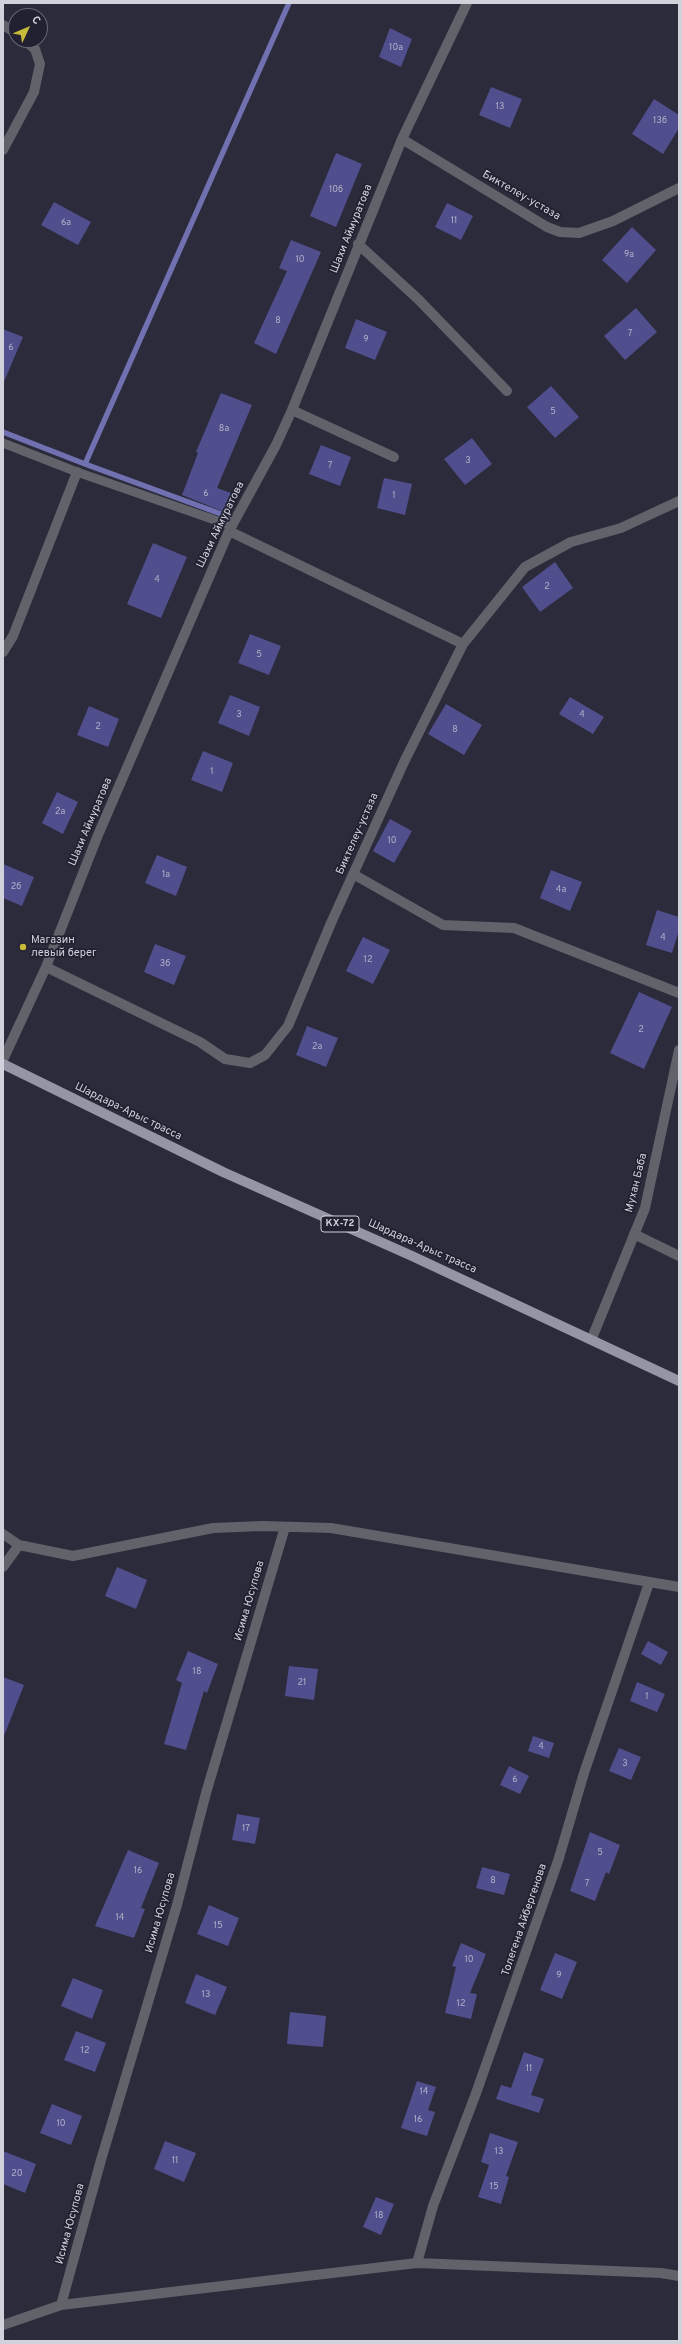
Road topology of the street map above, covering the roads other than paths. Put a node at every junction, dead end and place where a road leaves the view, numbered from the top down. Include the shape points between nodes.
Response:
1 (467, 3) edge
2 (34, 48) edge
3 (402, 138) junction
4 (3, 150) edge
5 (679, 188) edge
6 (358, 244) junction
7 (507, 391) dead end
8 (292, 410) junction
9 (3, 443) edge
10 (394, 457) dead end
11 (77, 472) junction
12 (679, 500) edge
13 (230, 528) junction
14 (463, 644) junction
15 (3, 652) edge
16 (353, 874) junction
17 (46, 967) junction
18 (679, 993) edge
19 (679, 1050) edge
20 (3, 1060) edge
21 (3, 1064) edge
22 (634, 1234) junction
23 (679, 1256) edge
24 (592, 1338) junction
25 (679, 1381) edge
26 (285, 1527) junction
27 (3, 1534) edge
28 (19, 1545) junction
29 (3, 1567) edge
30 (649, 1583) junction
31 (679, 1587) edge
32 (417, 2263) junction
33 (679, 2276) edge
34 (61, 2305) junction
35 (3, 2325) edge

1 - 3 street, Шахи Аймуратова
2 - 4 street via 40,64 34,92
3 - 5 street, Биктелеу-устаза via 547,227 560,232 579,233 613,221
3 - 6 street, Шахи Аймуратова
6 - 7 street via 418,299
6 - 8 street, Шахи Аймуратова
8 - 10 street
8 - 13 street, Шахи Аймуратова via 276,445
9 - 11 lane
11 - 13 lane
11 - 15 street via 13,636
12 - 14 street, Биктелеу-устаза via 621,528 572,542 525,567
13 - 14 street
13 - 17 street, Шахи Аймуратова via 98,835
14 - 16 street, Биктелеу-устаза via 404,762
16 - 17 street, Биктелеу-устаза via 288,1026 265,1055 250,1063 225,1059 200,1042
16 - 18 street via 443,925 514,928
17 - 20 street, Шахи Аймуратова
19 - 22 street, Мухан Баба via 645,1208
21 - 24 main road, Шардара-Арыс трасса / КХ-72 via 223,1172
22 - 23 street
22 - 24 street, Мухан Баба
24 - 25 main road, Шардара-Арыс трасса / КХ-72
26 - 28 street via 213,1528 73,1556
26 - 30 street via 331,1528
26 - 34 street, Исима Юсупова via 206,1793 177,1905
27 - 28 street
28 - 29 street
30 - 31 street
30 - 32 street, Толегена Айбергенова via 591,1752 555,1869 475,2096 433,2206
32 - 33 street via 661,2273
32 - 34 street
34 - 35 street

